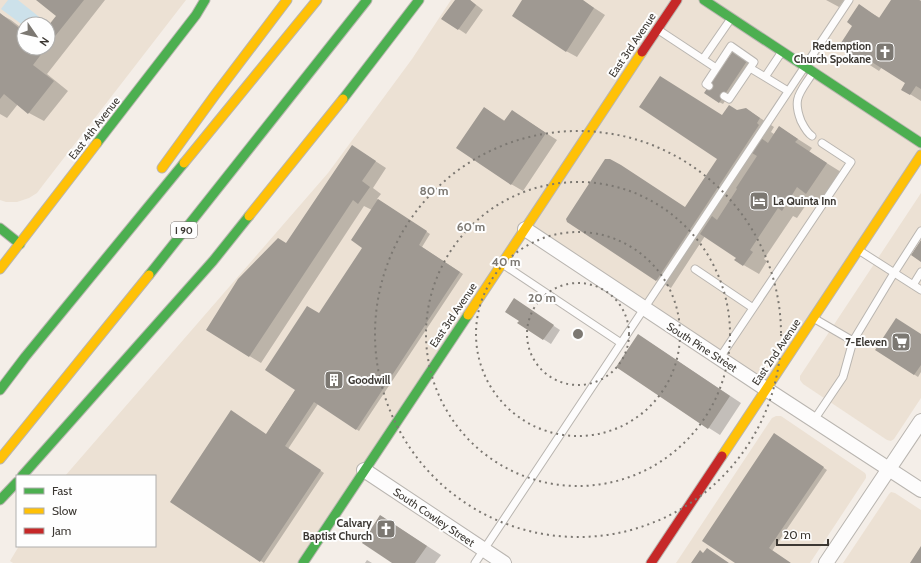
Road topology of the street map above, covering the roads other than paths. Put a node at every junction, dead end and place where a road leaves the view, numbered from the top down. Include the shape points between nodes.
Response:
1 (205, 0) edge
2 (287, 0) edge
3 (317, 0) edge
4 (367, 0) edge
5 (419, 0) edge
6 (677, 0) edge
7 (704, 0) edge
8 (849, 0) edge
9 (731, 18) junction
10 (657, 29) junction
11 (782, 51) junction
12 (703, 59) junction
13 (805, 66) junction
14 (716, 68) junction
15 (750, 68) junction
16 (814, 72) junction
17 (765, 77) junction
18 (709, 86) dead end
19 (788, 92) junction
20 (724, 96) dead end
21 (812, 136) dead end
22 (822, 143) dead end
23 (921, 143) edge
24 (921, 155) edge
25 (154, 178) dead end
26 (0, 228) edge
27 (525, 229) junction
28 (921, 230) edge
29 (113, 236) dead end
30 (20, 244) junction
31 (858, 250) junction
32 (502, 264) junction
33 (0, 269) edge
34 (695, 269) dead end
35 (921, 272) edge
36 (894, 273) junction
37 (913, 285) junction
38 (921, 290) edge
39 (753, 308) junction
40 (644, 309) junction
41 (813, 318) junction
42 (852, 340) junction
43 (621, 343) junction
44 (25, 357) junction
45 (719, 358) junction
46 (766, 389) junction
47 (0, 390) edge
48 (814, 420) junction
49 (921, 422) edge
50 (0, 459) edge
51 (889, 469) junction
52 (364, 470) junction
53 (23, 475) edge
54 (16, 483) edge
55 (921, 490) edge
56 (0, 500) edge
57 (484, 550) junction
58 (303, 563) edge
59 (475, 563) edge
60 (504, 563) edge
61 (650, 563) edge
62 (826, 563) edge

1 - 30 main road, East 4th Avenue
2 - 25 main road
3 - 44 main road
4 - 50 main road, I 90
5 - 53 main road via 213,262
6 - 10 main road, East 3rd Avenue
7 - 9 main road
8 - 13 lane
9 - 11 main road
9 - 12 lane
10 - 12 lane
10 - 27 main road, East 3rd Avenue
11 - 13 main road
11 - 17 lane
12 - 14 lane
13 - 16 main road
13 - 19 lane
14 - 15 lane via 723,62 731,46 754,62
14 - 18 lane via 706,84
15 - 17 lane
15 - 20 lane via 742,75 729,99
16 - 21 lane via 797,100 803,125
16 - 23 main road
17 - 19 lane
19 - 40 lane
22 - 39 lane via 851,162
24 - 31 main road, East 2nd Avenue
26 - 30 main road
27 - 32 main road, East 3rd Avenue
27 - 40 street, South Pine Street
28 - 36 lane
29 - 44 main road
30 - 33 main road, East 4th Avenue
31 - 36 lane
31 - 41 main road, East 2nd Avenue
32 - 43 lane
32 - 52 main road, East 3rd Avenue
34 - 39 lane
35 - 37 lane
36 - 37 lane
36 - 42 lane
37 - 38 lane
39 - 45 lane
40 - 43 lane
40 - 45 street, South Pine Street
41 - 42 lane
41 - 46 main road, East 2nd Avenue
42 - 48 lane via 843,377
43 - 57 lane
44 - 47 main road
45 - 46 street, South Pine Street
46 - 48 street, South Pine Street
46 - 61 main road, East 2nd Avenue
48 - 51 street, South Pine Street
49 - 51 street
51 - 55 street, South Pine Street
51 - 62 street
52 - 57 street, South Cowley Street
52 - 58 main road, East 3rd Avenue
54 - 56 main road
57 - 59 lane
57 - 60 street, South Cowley Street

